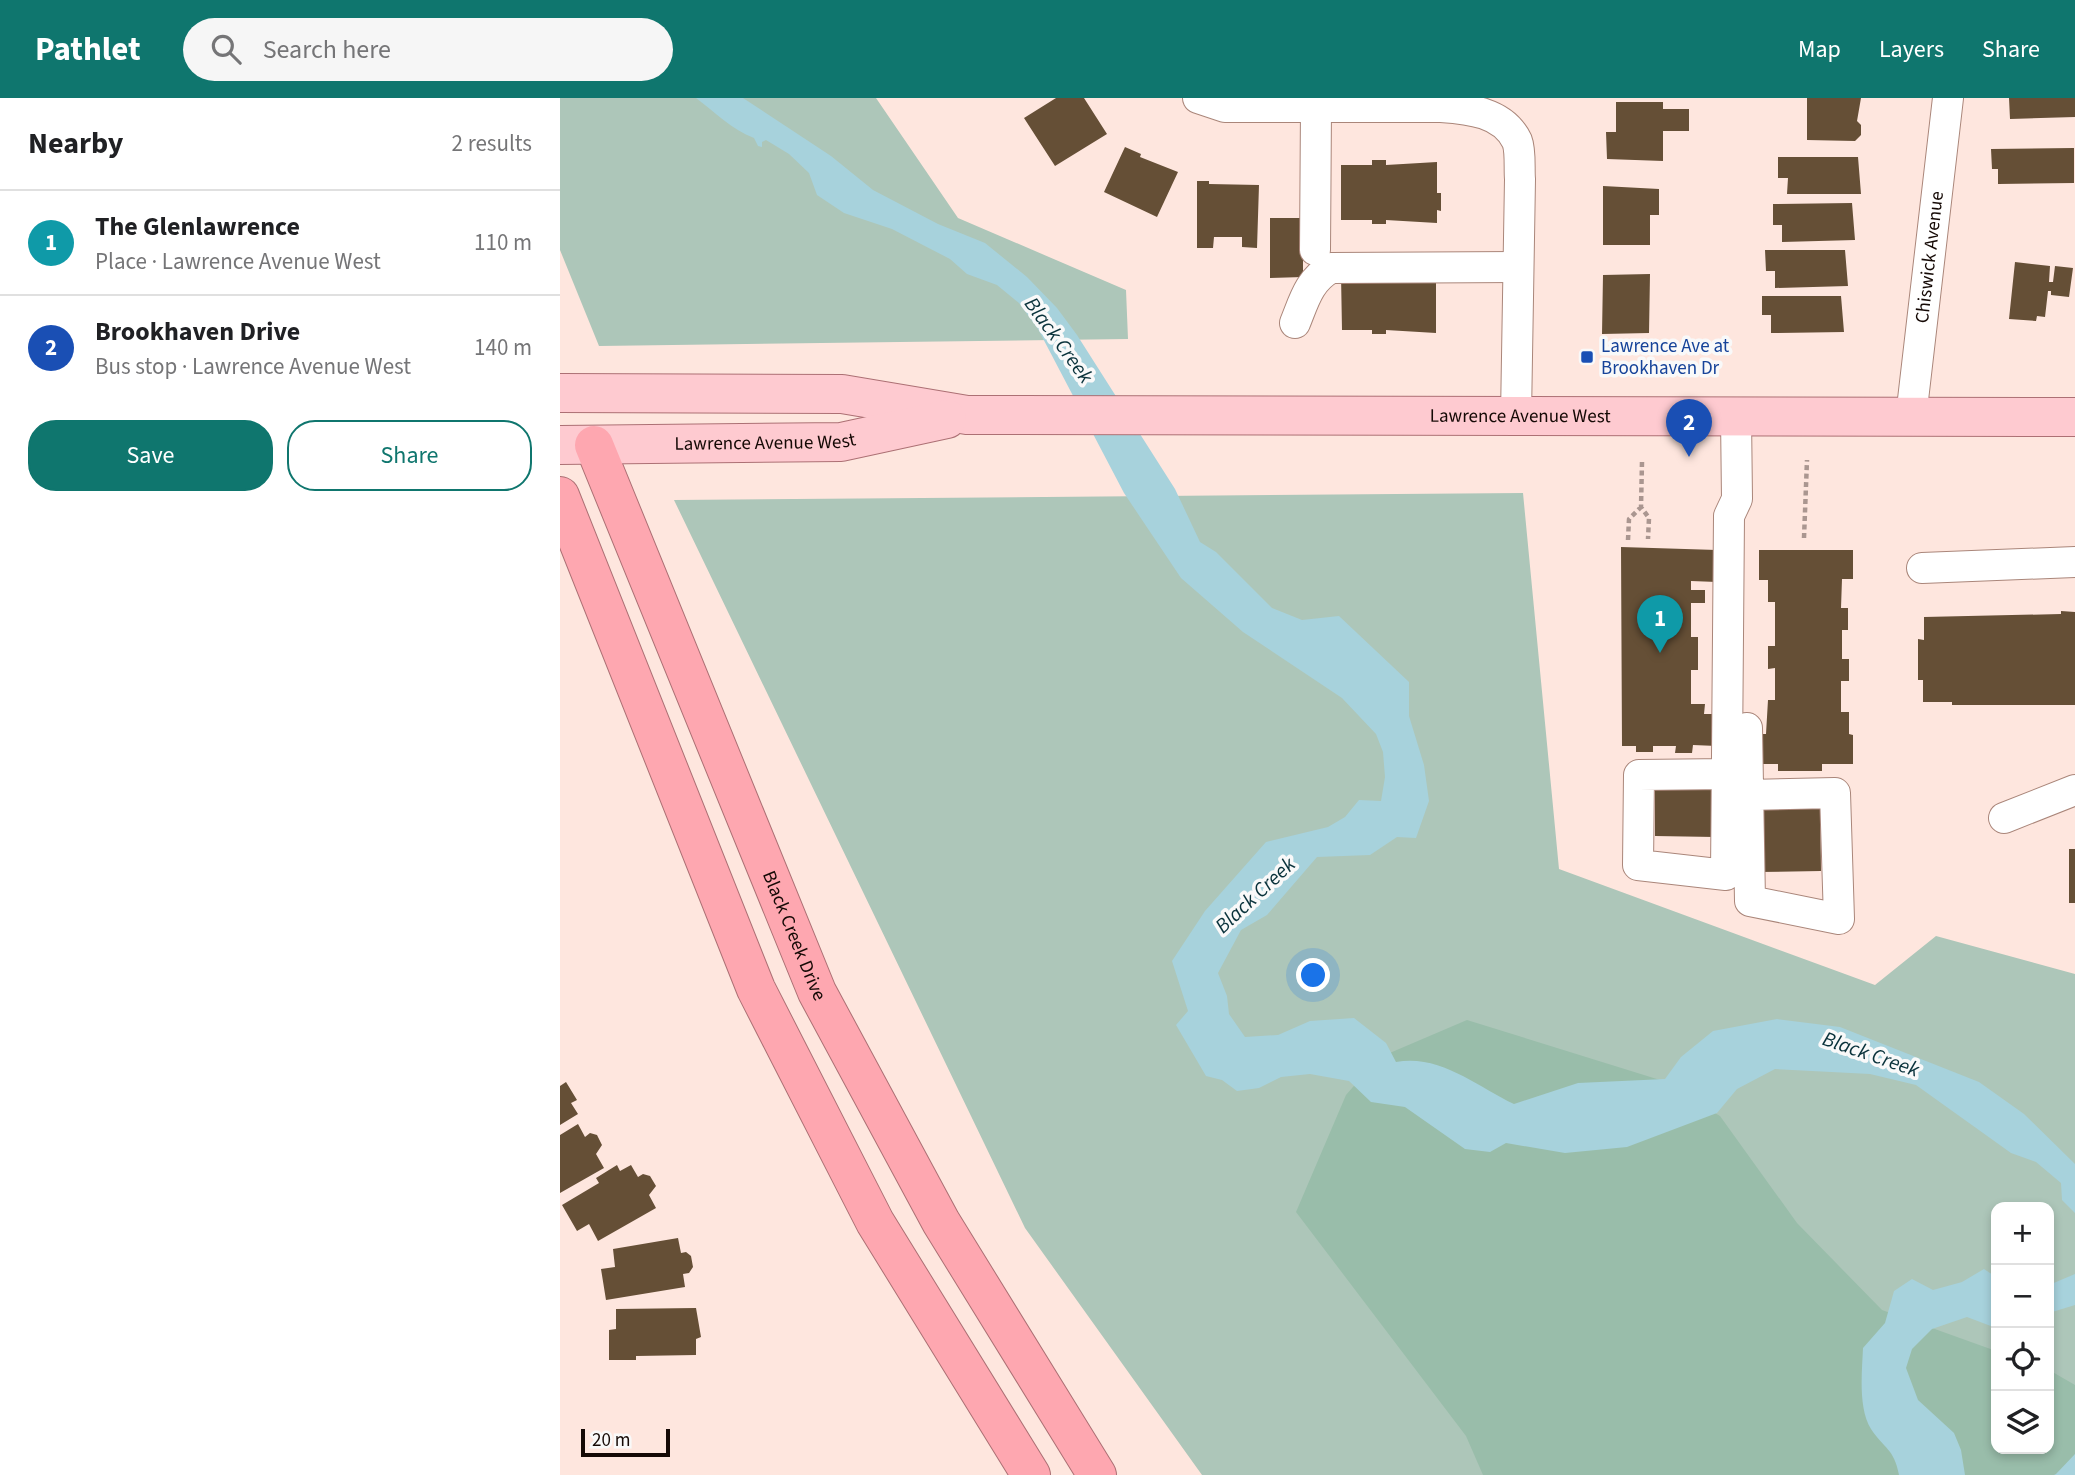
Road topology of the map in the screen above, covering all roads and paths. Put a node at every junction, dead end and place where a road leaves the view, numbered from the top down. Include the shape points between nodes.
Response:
1 (1198, 98) edge
2 (1948, 98) edge
3 (1316, 108) junction
4 (1315, 250) dead end
5 (1518, 267) junction
6 (1295, 323) dead end
7 (564, 383) edge
8 (967, 415) junction
9 (1516, 416) junction
10 (1736, 417) junction
11 (1911, 417) junction
12 (2075, 417) edge
13 (577, 445) edge
14 (1807, 460) dead end
15 (1642, 462) dead end
16 (560, 496) edge
17 (1737, 499) junction
18 (1641, 507) junction
19 (1648, 538) dead end
20 (1804, 538) dead end
21 (1629, 540) dead end
22 (2075, 562) edge
23 (1922, 568) dead end
24 (1727, 774) dead end
25 (2075, 790) edge
26 (1748, 795) junction
27 (2004, 818) dead end
28 (1031, 1475) edge
29 (1097, 1475) edge

1 - 3 street via 1225,107
2 - 11 street, Chiswick Avenue
3 - 4 street
3 - 5 street via 1473,109 1499,120 1518,142
5 - 6 street via 1331,268 1312,283
5 - 9 street
7 - 8 main road, Lawrence Avenue West via 842,394
7 - 13 main road, Black Creek Drive
8 - 9 main road, Lawrence Avenue West
8 - 13 main road, Lawrence Avenue West via 841,442
9 - 10 main road, Lawrence Avenue West
10 - 11 main road, Lawrence Avenue West
10 - 17 street
11 - 12 main road, Lawrence Avenue West
13 - 29 highway, Black Creek Drive via 817,992 941,1222
14 - 20 path
15 - 18 path
16 - 28 highway via 756,989 875,1222
17 - 24 street via 1729,516
17 - 26 street via 1746,515
18 - 19 path via 1649,518
18 - 21 path via 1629,519
22 - 23 street
25 - 27 street
26 - 26 street via 1750,901 1839,919 1835,793

